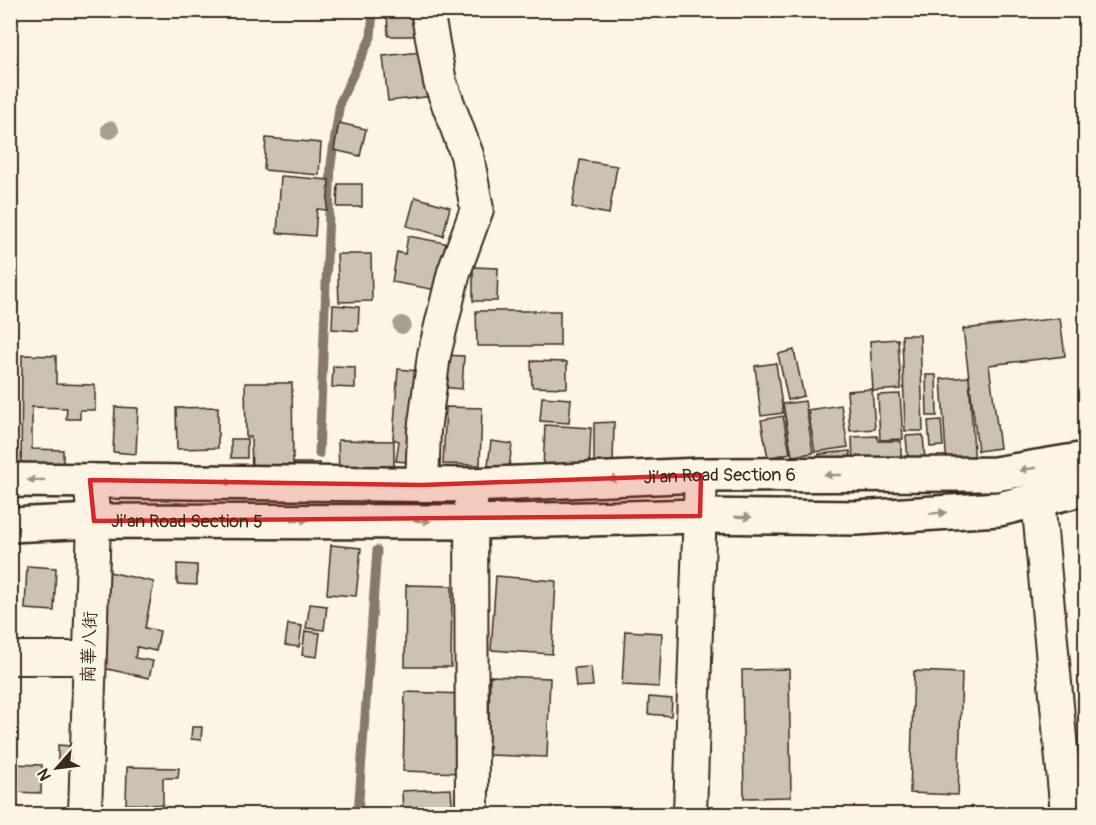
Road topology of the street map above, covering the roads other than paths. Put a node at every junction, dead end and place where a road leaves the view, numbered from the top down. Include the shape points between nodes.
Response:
1 (428, 10) edge
2 (1086, 459) edge
3 (701, 475) junction
4 (10, 480) edge
5 (90, 480) junction
6 (422, 485) junction
7 (471, 486) junction
8 (1086, 488) edge
9 (1038, 499) junction
10 (700, 516) junction
11 (93, 521) junction
12 (472, 522) junction
13 (10, 525) edge
14 (10, 658) edge
15 (88, 658) junction
16 (85, 814) edge
17 (472, 814) edge
18 (690, 814) edge
19 (1067, 814) edge

1 - 6 street via 440,82 467,155 477,209 454,272 434,356 424,431
2 -> 3 main road, Ji’an Road Section 6 via 995,474
3 -> 7 main road, Ji’an Road Section 6
3 - 10 street
5 -> 4 main road
6 -> 5 main road, Ji’an Road Section 6
5 - 11 street, 南華八街
6 - 7 main road, Ji’an Road Section 6
7 - 12 street
8 - 9 main road
10 -> 9 main road via 857,518 999,508
9 - 19 street
10 - 12 main road
10 - 18 street
11 -> 12 main road, Ji’an Road Section 5
11 - 13 main road, Ji’an Road Section 5
11 - 15 street, 南華八街
12 - 17 street
14 - 15 street
15 - 16 street, 南華八街

